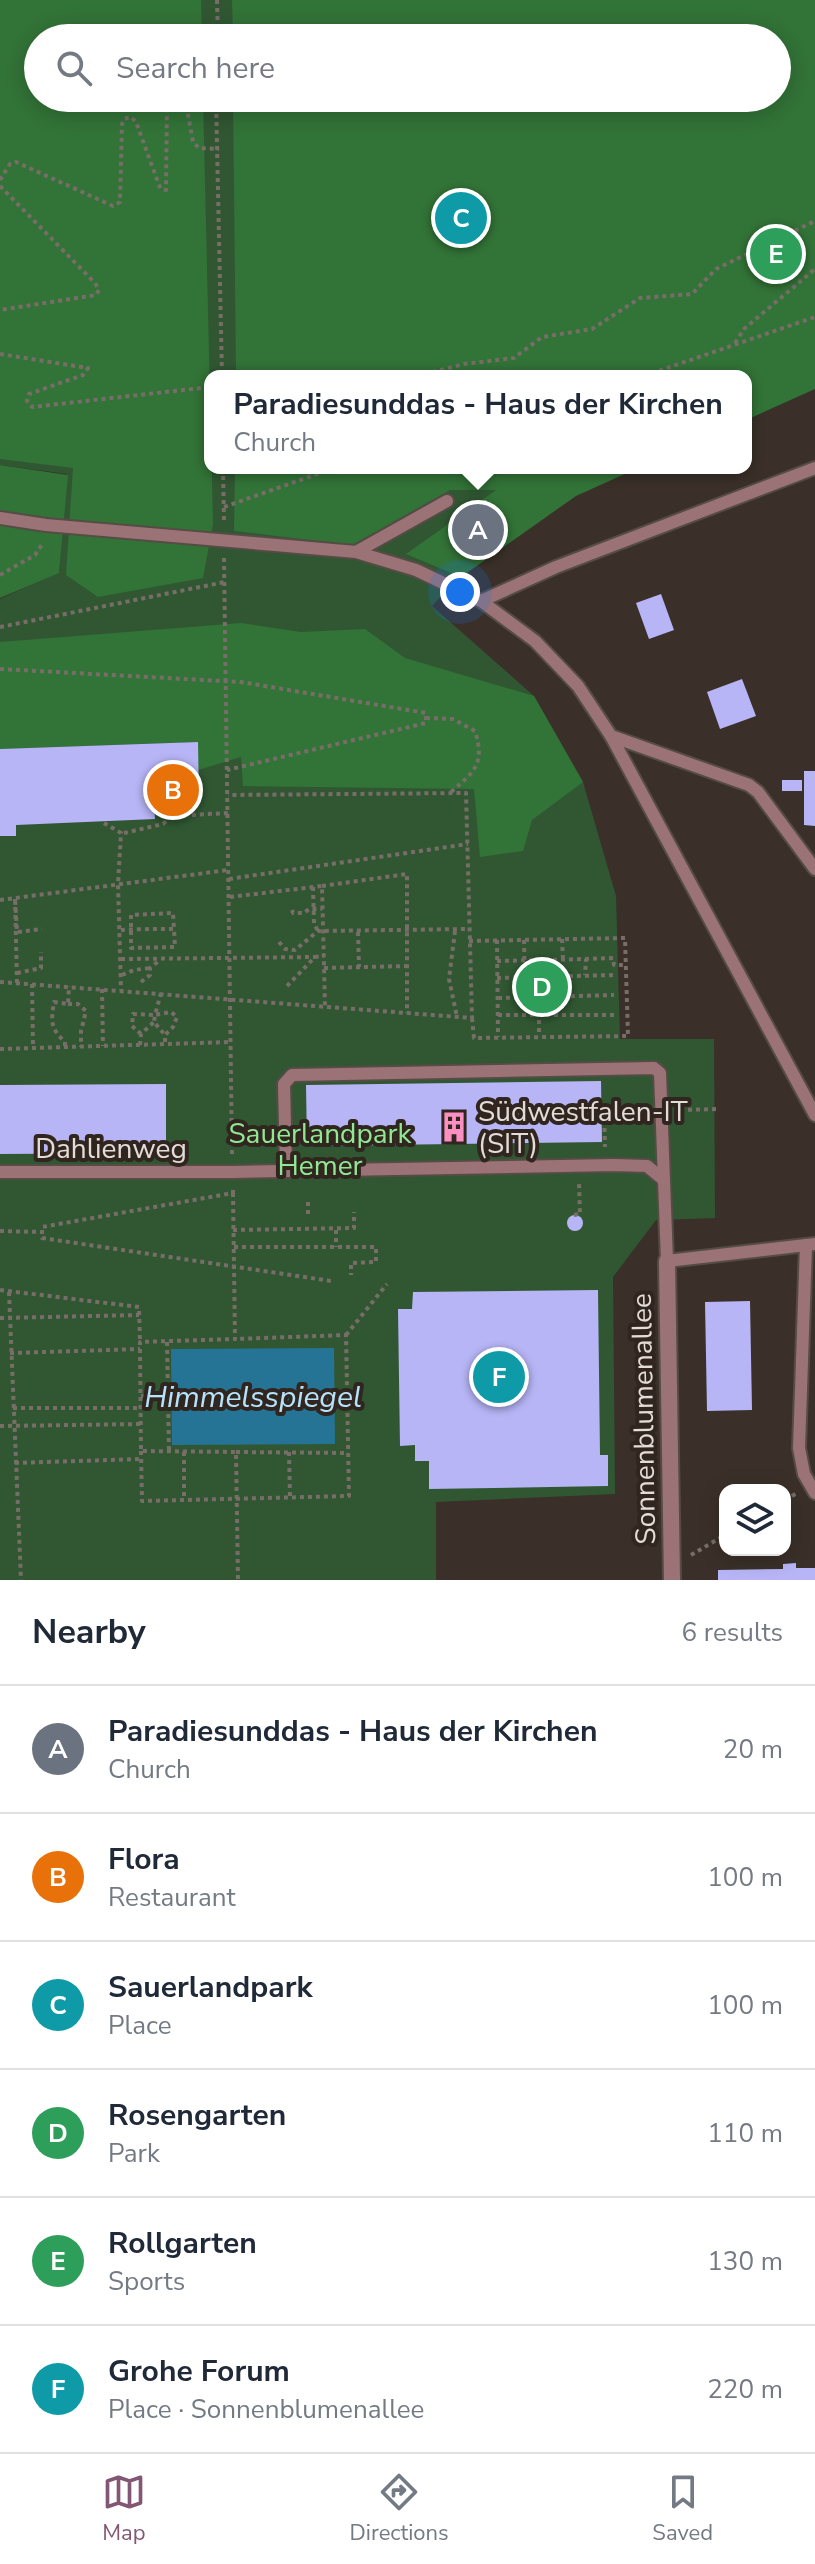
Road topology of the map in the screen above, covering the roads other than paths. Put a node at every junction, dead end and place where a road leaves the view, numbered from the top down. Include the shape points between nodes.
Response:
1 (815, 468) edge
2 (447, 501) dead end
3 (0, 518) edge
4 (356, 552) junction
5 (481, 601) junction
6 (611, 736) junction
7 (815, 869) edge
8 (815, 1115) edge
9 (286, 1169) junction
10 (0, 1172) edge
11 (664, 1180) junction
12 (811, 1245) edge
13 (667, 1261) junction
14 (815, 1493) edge
15 (672, 1580) edge

1 - 5 lane
2 - 4 lane
3 - 4 lane
4 - 5 lane via 416,570
5 - 6 lane via 562,667
6 - 7 lane via 749,785
6 - 8 lane
9 - 10 lane, Dahlienweg
9 - 11 lane, Dahlienweg via 642,1165
9 - 11 lane via 284,1084 292,1075 654,1068 660,1073
11 - 13 lane
12 - 13 lane, Sonnenblumenallee
12 - 14 lane via 799,1448
13 - 15 street, Sonnenblumenallee

